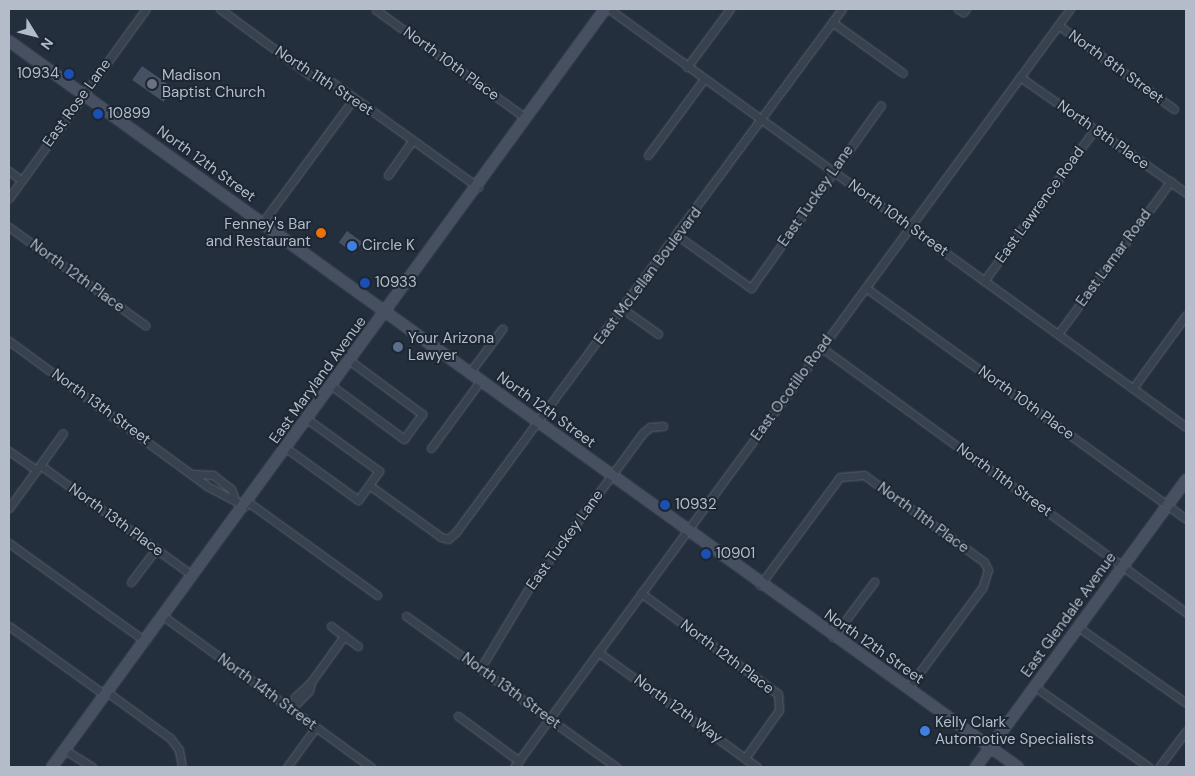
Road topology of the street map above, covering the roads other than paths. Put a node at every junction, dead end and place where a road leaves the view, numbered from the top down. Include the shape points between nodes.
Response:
1 (146, 9) edge
2 (220, 9) edge
3 (607, 9) edge
4 (730, 9) edge
5 (842, 9) edge
6 (958, 9) edge
7 (966, 9) edge
8 (1070, 9) edge
9 (376, 10) edge
10 (832, 22) junction
11 (1058, 25) junction
12 (9, 41) edge
13 (688, 67) junction
14 (903, 73) dead end
15 (1020, 77) junction
16 (704, 79) junction
17 (83, 95) junction
18 (354, 98) junction
19 (881, 105) dead end
20 (1174, 109) dead end
21 (526, 118) junction
22 (761, 120) junction
23 (1095, 129) junction
24 (412, 140) junction
25 (648, 155) dead end
26 (9, 171) edge
27 (834, 172) junction
28 (388, 175) dead end
29 (22, 180) junction
30 (1171, 181) junction
31 (478, 187) junction
32 (1186, 193) edge
33 (9, 198) edge
34 (262, 223) junction
35 (9, 226) edge
36 (910, 227) junction
37 (678, 236) junction
38 (984, 281) junction
39 (866, 288) junction
40 (623, 309) junction
41 (387, 311) junction
42 (1186, 316) edge
43 (145, 325) dead end
44 (502, 329) dead end
45 (658, 334) dead end
46 (1058, 334) junction
47 (9, 341) edge
48 (822, 348) junction
49 (350, 362) junction
50 (470, 372) junction
51 (480, 380) junction
52 (332, 386) junction
53 (1133, 388) junction
54 (308, 419) junction
55 (538, 423) junction
56 (663, 426) dead end
57 (1186, 427) edge
58 (62, 433) dead end
59 (286, 448) junction
60 (430, 448) dead end
61 (9, 451) edge
62 (38, 468) junction
63 (194, 474) junction
64 (611, 476) junction
65 (1186, 480) edge
66 (369, 485) junction
67 (234, 498) junction
68 (246, 504) junction
69 (1167, 506) junction
70 (9, 508) edge
71 (1186, 519) edge
72 (687, 531) junction
73 (9, 542) edge
74 (156, 548) junction
75 (1123, 566) junction
76 (192, 575) junction
77 (131, 582) dead end
78 (874, 582) dead end
79 (760, 584) junction
80 (641, 593) junction
81 (377, 595) dead end
82 (1186, 612) edge
83 (163, 616) junction
84 (406, 616) dead end
85 (9, 626) edge
86 (331, 626) dead end
87 (1078, 627) junction
88 (344, 636) junction
89 (833, 637) junction
90 (145, 641) junction
91 (358, 646) dead end
92 (598, 652) junction
93 (480, 669) junction
94 (1034, 686) junction
95 (908, 688) junction
96 (106, 693) junction
97 (1186, 703) edge
98 (293, 707) junction
99 (458, 716) dead end
100 (549, 718) junction
101 (316, 727) junction
102 (1186, 730) edge
103 (990, 747) junction
104 (65, 750) junction
105 (745, 758) junction
106 (517, 764) edge
107 (52, 767) edge
108 (92, 767) edge
109 (182, 767) edge
110 (287, 767) edge
111 (370, 767) edge
112 (616, 767) edge
113 (757, 767) edge
114 (976, 767) edge
115 (1018, 767) edge
116 (1149, 767) edge
117 (1159, 767) edge

1 - 17 street, East Rose Lane
2 - 18 street, North 11th Street via 310,75 325,79
3 - 13 street, North 10th Street
3 - 21 street, East Maryland Avenue
4 - 13 street
5 - 10 street, East McLellan Boulevard
6 - 7 street via 963,12
8 - 11 street, East Ocotillo Road
9 - 21 street, North 10th Place
10 - 14 street
10 - 22 street, East McLellan Boulevard
11 - 15 street, East Ocotillo Road
11 - 20 street, North 8th Street
12 - 17 street, North 12th Street
13 - 16 street, North 10th Street
15 - 23 street, North 8th Place
15 - 36 street, East Ocotillo Road
16 - 22 street, North 10th Street
16 - 25 street
17 - 29 street, East Rose Lane
17 - 34 street, North 12th Street
18 - 24 street, North 11th Street
18 - 34 street
19 - 27 street, East Tuckey Lane
21 - 31 street, East Maryland Avenue
22 - 27 street, North 10th Street
22 - 37 street, East McLellan Boulevard
23 - 30 street, North 8th Place
23 - 38 street, East Lawrence Road
24 - 28 street
24 - 31 street, North 11th Street
26 - 29 street
27 - 36 street, North 10th Street
27 - 37 street, East Tuckey Lane via 751,288
29 - 33 street, East Rose Lane
30 - 32 street, North 8th Place
30 - 46 street, East Lamar Road
31 - 41 street, East Maryland Avenue
34 - 41 street, North 12th Street
35 - 43 street, North 12th Place
36 - 38 street, North 10th Street
36 - 39 street, East Ocotillo Road
37 - 40 street, East McLellan Boulevard
38 - 46 street, North 10th Street
39 - 48 street, East Ocotillo Road
39 - 69 street, North 10th Place
40 - 45 street
40 - 55 street, East McLellan Boulevard
41 - 49 street, East Maryland Avenue
41 - 50 street, North 12th Street
42 - 53 street
44 - 50 street
46 - 53 street, North 10th Street
47 - 63 street, North 13th Street
48 - 72 street, East Ocotillo Road
48 - 75 street, North 11th Street
49 - 52 street, East Maryland Avenue
49 - 52 street via 422,414 404,439
50 - 51 street, North 12th Street
51 - 55 street, North 12th Street
51 - 60 street
52 - 54 street, East Maryland Avenue
53 - 57 street, North 10th Street
54 - 59 street, East Maryland Avenue
54 - 66 street via 379,471
55 - 64 street, North 12th Street
55 - 66 street, East McLellan Boulevard via 448,539
56 - 64 street, East Tuckey Lane via 650,427
58 - 62 street
59 - 66 street via 358,500
59 - 68 street, East Maryland Avenue
61 - 62 street, North 13th Place
62 - 70 street
62 - 74 street, North 13th Place
63 - 67 street, North 13th Street via 218,493
63 - 67 street, North 13th Street via 212,475 230,489
64 - 72 street, North 12th Street
64 - 93 street, East Tuckey Lane via 530,586
65 - 69 street, East Glendale Avenue
67 - 68 street, North 13th Street
68 - 76 street, East Maryland Avenue
68 - 81 street, North 13th Street
69 - 71 street, North 10th Place
69 - 75 street, East Glendale Avenue
72 - 79 street, North 12th Street
72 - 80 street, East Ocotillo Road
73 - 90 street
74 - 76 street, North 13th Place
74 - 77 street
75 - 82 street, North 11th Street
75 - 87 street, East Glendale Avenue
76 - 83 street, East Maryland Avenue
78 - 89 street
79 - 89 street, North 12th Street
79 - 95 street, North 11th Place via 845,474 864,475 984,562 987,577
80 - 92 street, East Ocotillo Road
80 - 105 street, North 12th Place via 778,694 779,710
83 - 90 street, East Maryland Avenue
83 - 98 street, North 14th Street
84 - 93 street, North 13th Street
85 - 96 street
86 - 88 street
87 - 94 street, East Glendale Avenue
87 - 97 street
88 - 91 street
88 - 98 street
89 - 95 street, North 12th Street
90 - 96 street, East Maryland Avenue
92 - 100 street, East Ocotillo Road
92 - 105 street, North 12th Way
93 - 100 street, North 13th Street
94 - 103 street, East Glendale Avenue
94 - 116 street
95 - 103 street, North 12th Street
96 - 104 street, East Maryland Avenue
96 - 109 street via 170,738 179,750
98 - 101 street, North 14th Street
99 - 106 street
100 - 106 street, East Ocotillo Road
100 - 112 street, North 13th Street
101 - 110 street
101 - 111 street, North 14th Street
102 - 117 street
103 - 114 street, East Glendale Avenue
103 - 115 street, North 12th Street
104 - 107 street, East Maryland Avenue
104 - 108 street
105 - 113 street, North 12th Way

